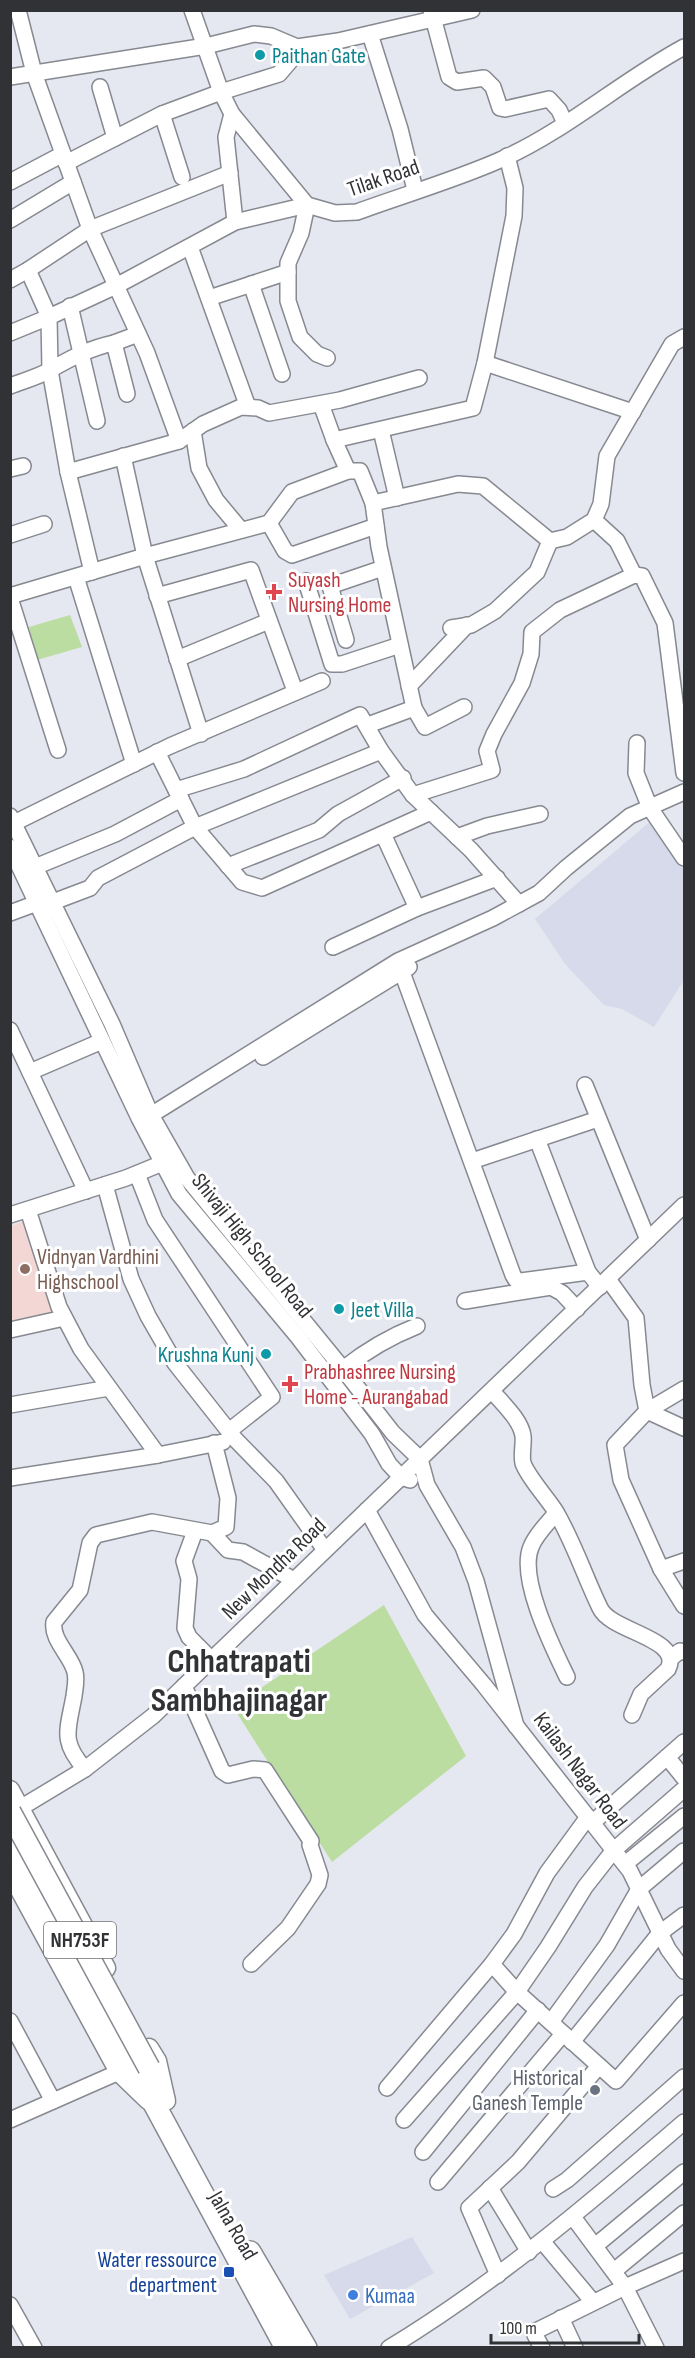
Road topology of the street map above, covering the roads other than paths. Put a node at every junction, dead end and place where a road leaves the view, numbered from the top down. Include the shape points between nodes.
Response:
1 (18, 10) edge
2 (192, 10) edge
3 (472, 10) edge
4 (432, 15) edge
5 (370, 34) junction
6 (206, 46) junction
7 (297, 47) junction
8 (684, 47) edge
9 (34, 73) junction
10 (10, 77) edge
11 (100, 87) dead end
12 (221, 92) junction
13 (162, 114) junction
14 (232, 114) junction
15 (565, 123) junction
16 (115, 138) junction
17 (507, 156) junction
18 (64, 159) junction
19 (230, 173) junction
20 (182, 177) dead end
21 (10, 182) edge
22 (73, 182) junction
23 (416, 190) junction
24 (307, 206) junction
25 (10, 220) edge
26 (235, 222) junction
27 (90, 229) junction
28 (190, 247) junction
29 (28, 270) junction
30 (288, 272) junction
31 (10, 280) edge
32 (251, 284) junction
33 (116, 286) junction
34 (208, 298) junction
35 (70, 306) junction
36 (49, 317) junction
37 (10, 333) edge
38 (138, 334) junction
39 (684, 337) edge
40 (114, 343) junction
41 (82, 352) junction
42 (327, 358) dead end
43 (485, 363) junction
44 (50, 370) junction
45 (282, 374) dead end
46 (419, 378) dead end
47 (10, 386) edge
48 (127, 394) dead end
49 (321, 404) junction
50 (636, 406) junction
51 (248, 407) junction
52 (97, 421) dead end
53 (381, 430) junction
54 (193, 431) junction
55 (334, 440) junction
56 (179, 441) junction
57 (123, 456) junction
58 (348, 471) junction
59 (69, 472) junction
60 (397, 498) junction
61 (374, 503) junction
62 (594, 520) junction
63 (269, 523) junction
64 (44, 524) dead end
65 (376, 526) junction
66 (241, 530) junction
67 (10, 535) edge
68 (550, 541) junction
69 (145, 556) junction
70 (383, 568) junction
71 (92, 572) junction
72 (634, 575) junction
73 (76, 577) junction
74 (306, 581) dead end
75 (158, 596) junction
76 (10, 597) edge
77 (269, 621) junction
78 (467, 626) junction
79 (451, 628) dead end
80 (346, 640) dead end
81 (400, 645) junction
82 (177, 659) junction
83 (322, 681) dead end
84 (410, 686) junction
85 (295, 691) junction
86 (464, 707) dead end
87 (414, 708) junction
88 (368, 725) junction
89 (201, 734) junction
90 (637, 743) dead end
91 (58, 750) dead end
92 (381, 751) junction
93 (158, 752) junction
94 (134, 764) junction
95 (684, 773) edge
96 (403, 778) junction
97 (684, 792) edge
98 (179, 795) junction
99 (413, 795) junction
100 (650, 808) junction
101 (431, 812) junction
102 (540, 814) dead end
103 (12, 821) edge
104 (195, 827) junction
105 (383, 834) junction
106 (457, 837) junction
107 (10, 847) edge
108 (684, 858) edge
109 (228, 866) junction
110 (23, 872) edge
111 (497, 878) junction
112 (52, 902) junction
113 (37, 903) junction
114 (519, 904) junction
115 (417, 908) junction
116 (10, 913) edge
117 (333, 947) dead end
118 (400, 966) junction
119 (10, 1030) edge
120 (102, 1041) junction
121 (28, 1067) junction
122 (10, 1068) edge
123 (585, 1085) dead end
124 (598, 1119) junction
125 (148, 1123) junction
126 (537, 1139) junction
127 (169, 1161) junction
128 (472, 1161) junction
129 (137, 1174) junction
130 (105, 1185) junction
131 (86, 1191) junction
132 (684, 1205) edge
133 (28, 1210) junction
134 (10, 1215) edge
135 (648, 1240) junction
136 (588, 1272) junction
137 (604, 1283) junction
138 (465, 1301) dead end
139 (577, 1309) junction
140 (64, 1318) junction
141 (417, 1326) dead end
142 (10, 1330) edge
143 (343, 1369) junction
144 (109, 1388) junction
145 (684, 1389) edge
146 (492, 1391) junction
147 (10, 1405) edge
148 (647, 1411) junction
149 (684, 1428) edge
150 (232, 1435) junction
151 (214, 1443) junction
152 (158, 1455) junction
153 (420, 1459) junction
154 (401, 1477) junction
155 (10, 1478) edge
156 (427, 1485) junction
157 (367, 1510) junction
158 (556, 1513) junction
159 (195, 1531) junction
160 (212, 1533) junction
161 (325, 1550) junction
162 (684, 1561) edge
163 (661, 1569) junction
164 (294, 1580) junction
165 (684, 1606) edge
166 (678, 1655) edge
167 (211, 1659) junction
168 (567, 1677) dead end
169 (184, 1686) junction
170 (632, 1715) dead end
171 (516, 1726) junction
172 (684, 1742) edge
173 (667, 1756) junction
174 (85, 1769) junction
175 (684, 1778) edge
176 (684, 1789) edge
177 (10, 1790) edge
178 (14, 1811) edge
179 (684, 1816) edge
180 (590, 1820) junction
181 (10, 1837) edge
182 (614, 1850) junction
183 (684, 1851) edge
184 (625, 1864) junction
185 (10, 1872) edge
186 (639, 1889) junction
187 (684, 1915) edge
188 (660, 1933) junction
189 (251, 1964) dead end
190 (492, 1964) junction
191 (683, 1965) edge
192 (517, 1992) junction
193 (684, 2003) edge
194 (538, 2010) junction
195 (551, 2022) junction
196 (11, 2023) edge
197 (568, 2038) junction
198 (599, 2066) junction
199 (119, 2072) junction
200 (146, 2076) junction
201 (684, 2077) edge
202 (387, 2088) dead end
203 (53, 2101) junction
204 (161, 2104) junction
205 (10, 2120) edge
206 (404, 2120) dead end
207 (684, 2122) edge
208 (423, 2152) dead end
209 (684, 2172) edge
210 (438, 2182) dead end
211 (490, 2188) junction
212 (553, 2189) dead end
213 (684, 2213) edge
214 (573, 2217) junction
215 (542, 2241) junction
216 (595, 2246) junction
217 (529, 2252) junction
218 (684, 2261) edge
219 (614, 2271) junction
220 (498, 2275) junction
221 (625, 2287) junction
222 (592, 2302) junction
223 (10, 2306) edge
224 (561, 2318) junction
225 (34, 2348) edge
226 (286, 2348) edge
227 (306, 2348) edge
228 (389, 2348) edge
229 (542, 2348) edge
230 (575, 2348) edge
231 (656, 2348) edge

1 - 9 street
2 - 6 street
3 - 4 street
4 - 5 street
4 - 15 street via 449,77 457,82 484,78 493,87 500,108 549,99
5 - 7 street
5 - 23 street
6 - 7 street via 262,34
6 - 9 street
6 - 12 street
7 - 12 street via 279,74
8 - 15 street, Tilak Road
9 - 10 street
9 - 18 street
11 - 16 street
12 - 13 street
12 - 14 street
13 - 16 street
13 - 20 street
14 - 19 street via 226,137
14 - 24 street
15 - 17 street, Tilak Road
16 - 18 street
17 - 23 street, Tilak Road
17 - 43 street via 515,188 514,216
18 - 21 street
18 - 22 street
19 - 26 street
19 - 27 street
22 - 25 street
22 - 27 street
23 - 24 street, Tilak Road via 357,212 335,213
24 - 26 street
24 - 30 street
26 - 28 street
27 - 29 street
27 - 33 street
28 - 33 street
28 - 34 street
29 - 31 street
29 - 36 street
30 - 32 street
30 - 42 street via 288,301 300,337
32 - 34 street
32 - 45 street
33 - 35 street
33 - 38 street
34 - 51 street
35 - 36 street
35 - 41 street
36 - 37 street
36 - 44 street
38 - 40 street
38 - 56 street
39 - 50 street via 672,344
40 - 41 street
40 - 48 street
41 - 44 street
41 - 52 street
43 - 50 street
43 - 53 street via 473,408
44 - 47 street
44 - 59 street
46 - 49 street
49 - 51 street via 269,413
49 - 55 street
50 - 62 street via 607,456 601,504
51 - 54 street via 241,406
53 - 55 street
53 - 60 street
54 - 56 street
54 - 66 street via 199,468 216,500
55 - 58 street
56 - 57 street
57 - 59 street
57 - 69 street
58 - 61 street via 360,471
58 - 63 street via 292,492
59 - 71 street
60 - 61 street
60 - 68 street via 458,484 483,486
61 - 65 street
62 - 68 street via 567,537
62 - 72 street via 617,541
63 - 65 street via 291,555
63 - 66 street
64 - 67 street
65 - 70 street
66 - 69 street
68 - 78 street via 537,572 495,611
69 - 71 street
69 - 75 street
70 - 80 street via 330,586
70 - 81 street
71 - 73 street
72 - 95 street via 642,576 665,623
72 - 99 street via 560,610 532,632 531,654 522,683 487,751 492,770
73 - 76 street
73 - 94 street
74 - 81 street via 332,664
75 - 77 street via 251,570
75 - 82 street
76 - 91 street
77 - 82 street
77 - 85 street
78 - 79 street
78 - 84 street
81 - 84 street
82 - 89 street
83 - 85 street
84 - 87 street
85 - 89 street
86 - 87 street via 425,727
87 - 88 street
88 - 92 street
88 - 98 street via 360,715
89 - 93 street
90 - 100 street via 636,773
92 - 96 street
92 - 104 street
93 - 94 street
93 - 98 street
94 - 103 street
96 - 99 street
96 - 109 street via 338,814 319,830
97 - 100 street
98 - 104 street
98 - 110 street via 115,834
99 - 101 street
100 - 108 street
100 - 114 street via 630,816 539,893
100 - 118 street via 542,900 518,915
101 - 105 street
101 - 106 street
102 - 106 street
103 - 110 street, Shivaji High School Road
104 - 109 street
104 - 112 street via 98,878 90,888
105 - 109 street via 262,888 242,882
105 - 115 street
106 - 111 street
107 - 110 street, Shivaji High School Road
110 - 112 street, Shivaji High School Road
110 - 113 street, Shivaji High School Road
111 - 114 street
111 - 115 street
112 - 125 street, Shivaji High School Road via 112,1024
113 - 116 street
113 - 120 street, Shivaji High School Road
114 - 118 street
115 - 117 street
118 - 125 street
118 - 128 street
119 - 121 street
120 - 121 street
120 - 125 street, Shivaji High School Road
121 - 122 street
121 - 131 street
123 - 124 street
124 - 126 street
124 - 135 street
125 - 127 street, Shivaji High School Road
126 - 128 street
126 - 136 street
127 - 129 street
127 - 143 street, Shivaji High School Road
127 - 154 street, Shivaji High School Road via 179,1194 298,1337
128 - 136 street via 516,1280
129 - 130 street
129 - 150 street via 155,1220 272,1397
130 - 131 street
130 - 150 street via 131,1279 148,1316 175,1363
131 - 133 street
132 - 135 street
133 - 134 street
133 - 140 street
135 - 137 street
136 - 137 street
137 - 139 street
137 - 148 street via 636,1318
138 - 139 street via 551,1287
139 - 146 street
140 - 142 street
140 - 144 street
141 - 143 street via 389,1336
143 - 153 street, Shivaji High School Road via 393,1433
144 - 147 street
144 - 152 street
145 - 148 street
146 - 153 street
146 - 158 street via 520,1428 523,1463
148 - 149 street
148 - 163 street via 615,1445 621,1479
150 - 151 street
150 - 161 street via 276,1481
151 - 152 street
151 - 160 street via 228,1506 226,1527
152 - 155 street
153 - 154 street, New Mondha Road
153 - 156 street
154 - 156 street
154 - 157 street, New Mondha Road
156 - 171 street, Kailash Nagar Road via 463,1547
157 - 161 street, New Mondha Road
157 - 171 street via 425,1615
158 - 166 street via 601,1612 615,1624
158 - 168 street via 531,1548 528,1563 545,1630
159 - 160 street
159 - 167 street via 184,1561 189,1579 185,1628
159 - 174 street via 152,1522 93,1538 80,1590 54,1626 75,1672 67,1739
160 - 164 street via 223,1547 243,1552
161 - 164 street, New Mondha Road
162 - 163 street
163 - 165 street
164 - 167 street, New Mondha Road
166 - 170 street via 638,1699
167 - 169 street, New Mondha Road
169 - 174 street, New Mondha Road via 153,1716
169 - 189 street via 222,1771 228,1774 265,1770 311,1841 320,1875 288,1928
171 - 180 street, Kailash Nagar Road
172 - 173 street
173 - 175 street
173 - 180 street
174 - 178 street, New Mondha Road
176 - 182 street
177 - 178 main road
178 - 200 highway, NH753F, bridge
178 - 204 main road via 156,2061
179 - 184 street
180 - 182 street, Kailash Nagar Road
180 - 190 street via 547,1873 514,1934
181 - 200 highway, NH753F
182 - 184 street, Kailash Nagar Road
182 - 192 street via 585,1887
183 - 186 street
184 - 186 street, Kailash Nagar Road
185 - 199 main road
186 - 188 street, Kailash Nagar Road
186 - 195 street via 607,1945
187 - 188 street
188 - 191 street, Kailash Nagar Road
188 - 197 street
190 - 192 street
190 - 202 street
192 - 194 street
192 - 206 street
193 - 198 street via 616,2081
194 - 195 street
194 - 208 street
195 - 197 street
196 - 203 street
197 - 198 street
197 - 210 street
198 - 211 street via 518,2162
199 - 203 street
199 - 204 main road
200 - 204 highway, NH753F
201 - 212 street
203 - 205 street
204 - 226 highway, Jalna Road / NH753F
204 - 227 highway, Jalna Road / NH753F
207 - 214 street
209 - 216 street
211 - 217 street
211 - 220 street via 469,2208
213 - 219 street
214 - 215 street
214 - 216 street
215 - 217 street
215 - 222 street
216 - 219 street
217 - 220 street
218 - 221 street
219 - 221 street
220 - 228 street
221 - 222 street
221 - 231 street
222 - 224 street
223 - 225 street
224 - 229 street via 536,2331
224 - 230 street

